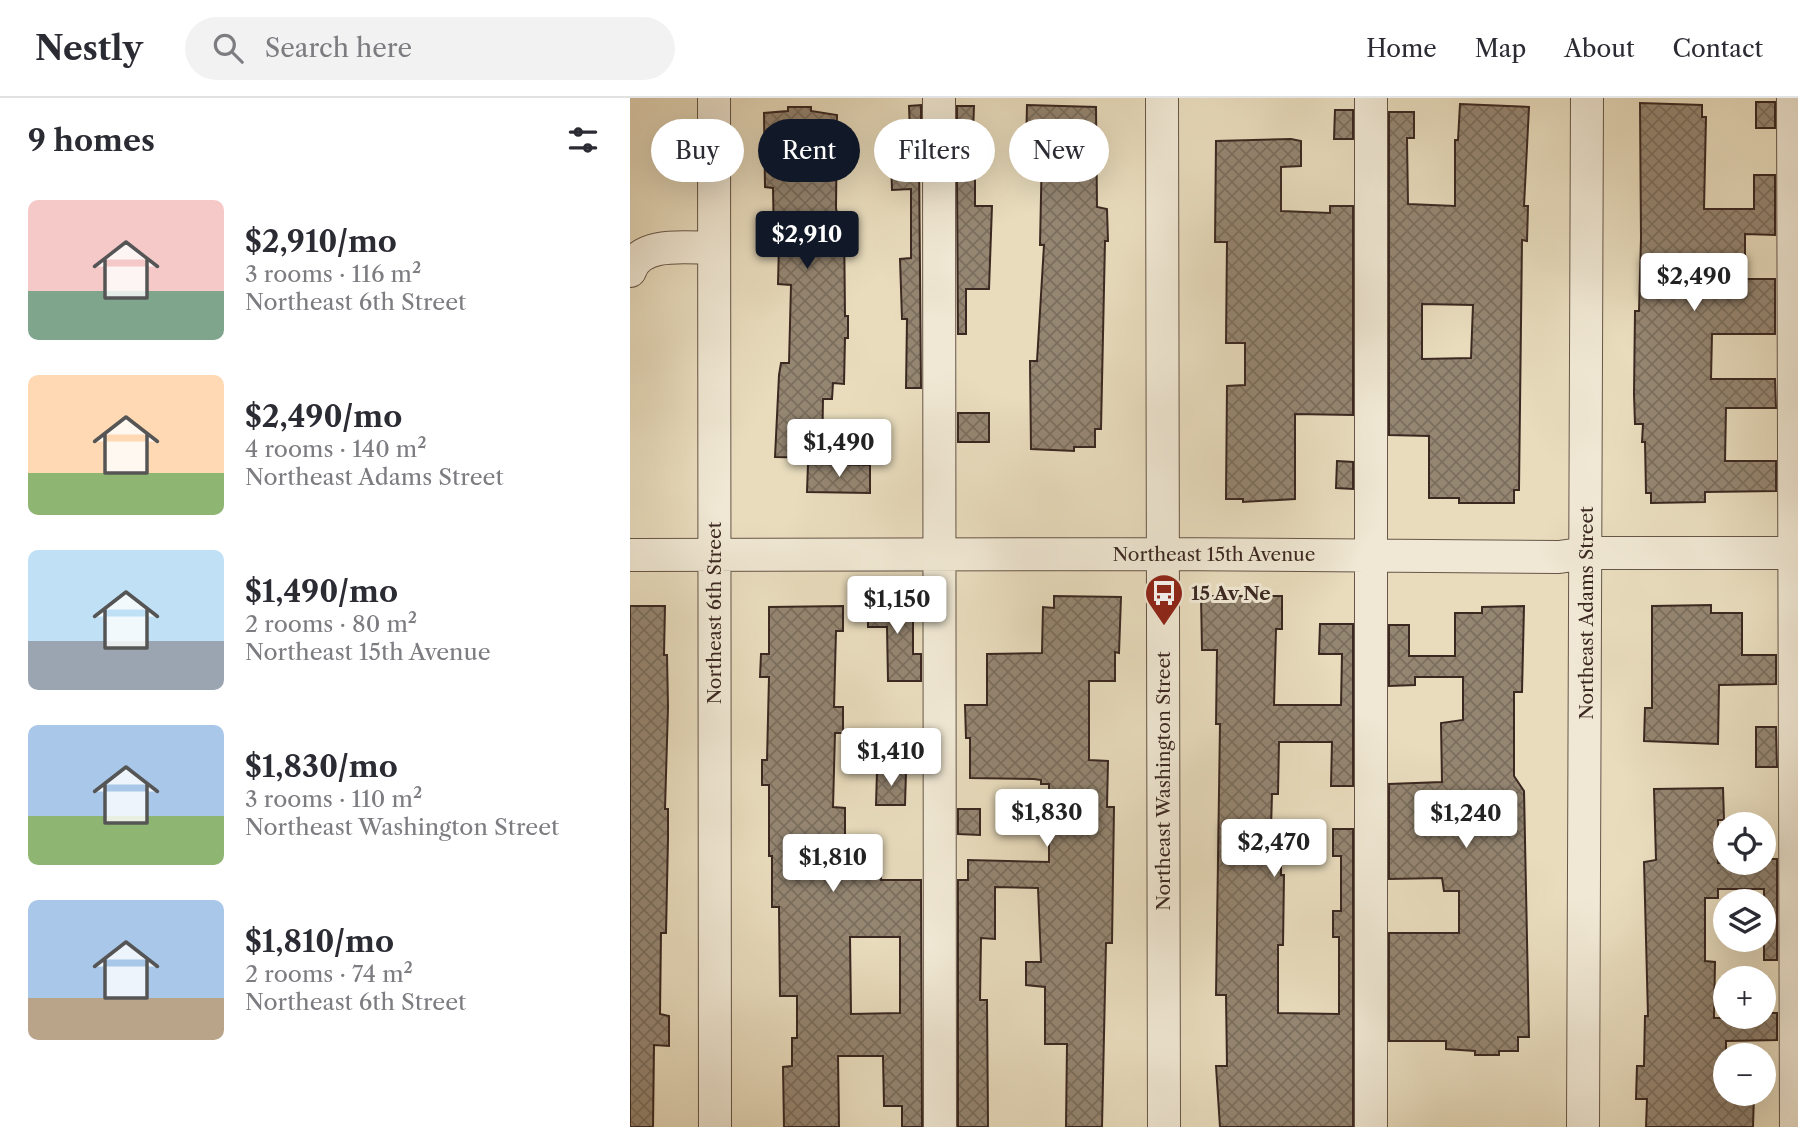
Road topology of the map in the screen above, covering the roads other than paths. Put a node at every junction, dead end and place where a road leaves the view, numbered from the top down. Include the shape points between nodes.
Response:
1 (714, 98) edge
2 (939, 98) edge
3 (1163, 98) edge
4 (1371, 98) edge
5 (1587, 98) edge
6 (1793, 98) edge
7 (714, 248) junction
8 (631, 265) edge
9 (1587, 553) junction
10 (1796, 553) edge
11 (1162, 554) junction
12 (630, 555) edge
13 (714, 555) junction
14 (940, 555) junction
15 (1370, 555) junction
16 (715, 1127) edge
17 (940, 1127) edge
18 (1164, 1127) edge
19 (1371, 1127) edge
20 (1583, 1127) edge
21 (1797, 1127) edge

1 - 7 street, Northeast 6th Street
2 - 14 street
3 - 11 street, Northeast Washington Street
4 - 15 street
5 - 9 street, Northeast Adams Street
6 - 10 street
7 - 8 street via 665,248 644,253
7 - 13 street, Northeast 6th Street
9 - 10 street, Northeast 15th Avenue
9 - 15 street, Northeast 15th Avenue via 1559,557
9 - 20 street, Northeast Adams Street
10 - 21 street
11 - 14 street, Northeast 15th Avenue
11 - 15 street, Northeast 15th Avenue
11 - 18 street, Northeast Washington Street
12 - 13 street, Northeast 15th Avenue
13 - 14 street, Northeast 15th Avenue
13 - 16 street, Northeast 6th Street
14 - 17 street
15 - 19 street

